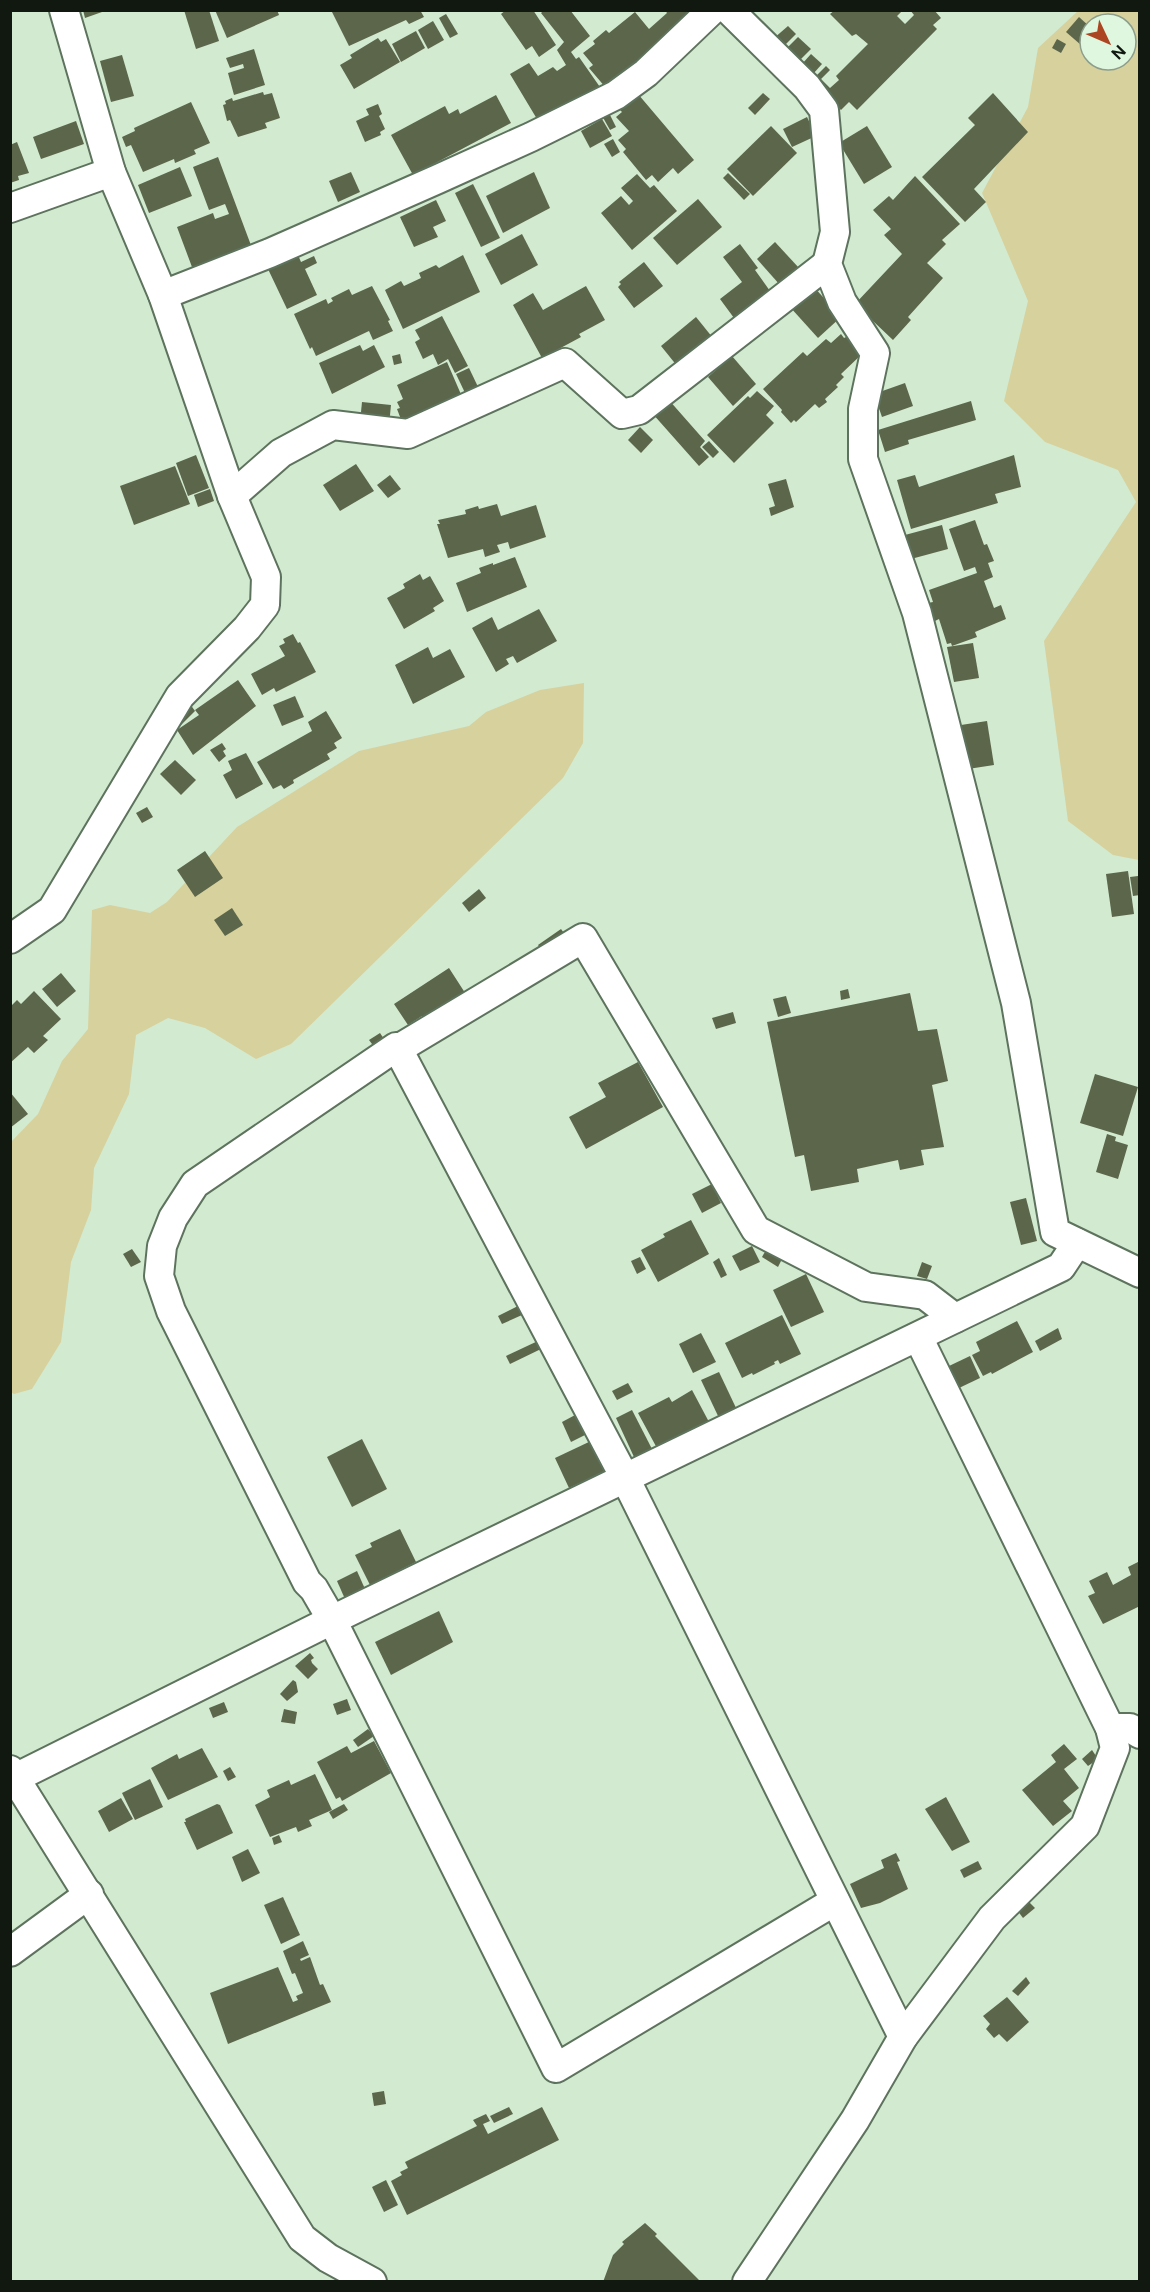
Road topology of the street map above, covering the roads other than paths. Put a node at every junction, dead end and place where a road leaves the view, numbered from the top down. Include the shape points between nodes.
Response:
1 (64, 10) edge
2 (715, 11) edge
3 (111, 172) junction
4 (10, 208) edge
5 (827, 264) junction
6 (163, 295) junction
7 (232, 496) junction
8 (10, 939) edge
9 (398, 1049) junction
10 (1077, 1243) junction
11 (1140, 1273) edge
12 (955, 1318) junction
13 (918, 1337) junction
14 (625, 1478) junction
15 (332, 1620) junction
16 (1110, 1728) junction
17 (1140, 1734) edge
18 (13, 1774) edge
19 (89, 1894) junction
20 (835, 1901) junction
21 (10, 1952) edge
22 (903, 2037) junction
23 (372, 2282) edge
24 (747, 2282) edge

1 - 3 street
2 - 5 street via 807,87 824,110 835,232
2 - 6 street via 616,95 438,179
3 - 4 street
3 - 6 street
5 - 7 street via 639,410 622,414 565,363 408,434 333,425 281,453
5 - 10 street via 842,302 876,353 863,409 862,459 917,613 1013,991 1055,1232
6 - 7 street
7 - 8 street via 266,577 265,605 248,628 180,696 52,910
9 - 12 street via 583,938 756,1230 866,1287 926,1295
9 - 14 street
9 - 15 street via 195,1184 173,1218 162,1246 159,1276 171,1311 307,1582
10 - 11 street
10 - 12 street via 1061,1266
12 - 13 street
13 - 14 street
13 - 16 street
14 - 15 street
14 - 20 street
15 - 18 street
15 - 20 street via 556,2068
16 - 17 street via 1130,1728
16 - 22 street via 1115,1748 1085,1826 992,1918
18 - 19 street
19 - 21 street
19 - 23 street via 302,2238 327,2258
20 - 22 street
22 - 24 street via 855,2120

